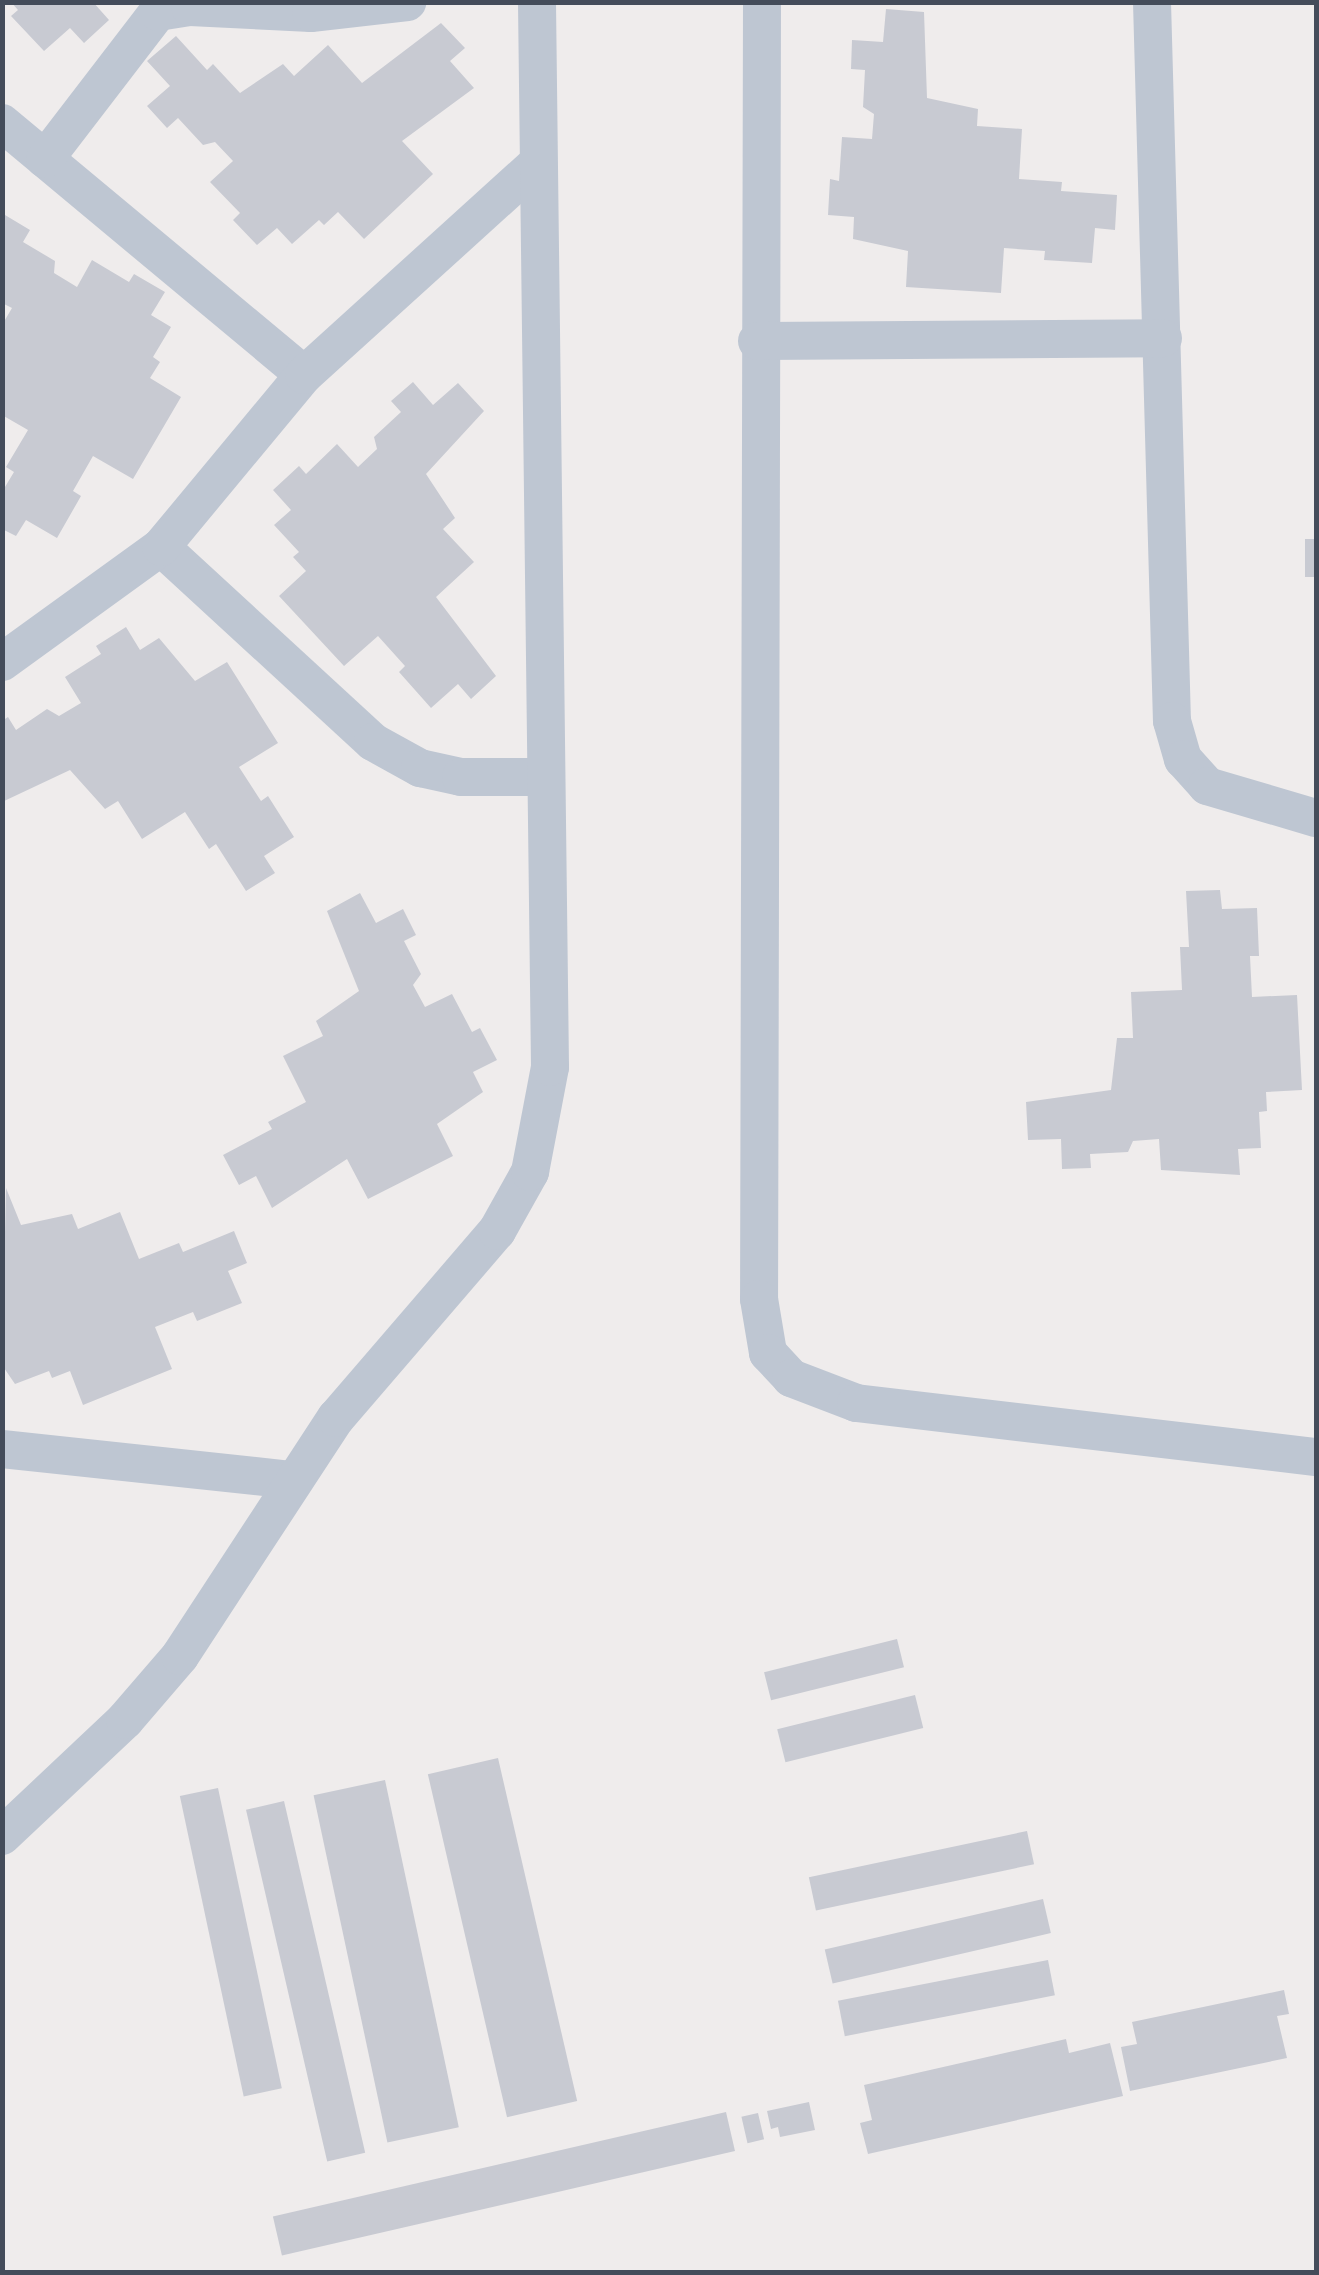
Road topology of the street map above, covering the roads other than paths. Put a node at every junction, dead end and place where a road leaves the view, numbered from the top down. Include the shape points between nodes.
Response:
1 (407, 2) edge
2 (537, 2) edge
3 (762, 2) edge
4 (1152, 2) edge
5 (2, 123) edge
6 (45, 159) junction
7 (536, 164) junction
8 (1163, 338) junction
9 (757, 342) junction
10 (304, 375) junction
11 (161, 547) junction
12 (2, 662) edge
13 (545, 777) junction
14 (1316, 818) edge
15 (2, 1449) edge
16 (1316, 1458) edge
17 (292, 1480) junction
18 (2, 1836) edge

1 - 6 street via 311,14 190,7 158,12
2 - 7 street
3 - 9 street
4 - 8 street
5 - 6 street
6 - 10 street
7 - 10 street
7 - 13 street
8 - 9 street
8 - 14 street via 1172,722 1183,759 1207,786
9 - 16 street via 759,1299 768,1353 791,1378 856,1403
10 - 11 street
11 - 12 street
11 - 13 street via 374,742 420,768 460,777
13 - 17 street via 550,1067 530,1172 497,1231 336,1418
15 - 17 street
17 - 18 street via 180,1656 125,1720

